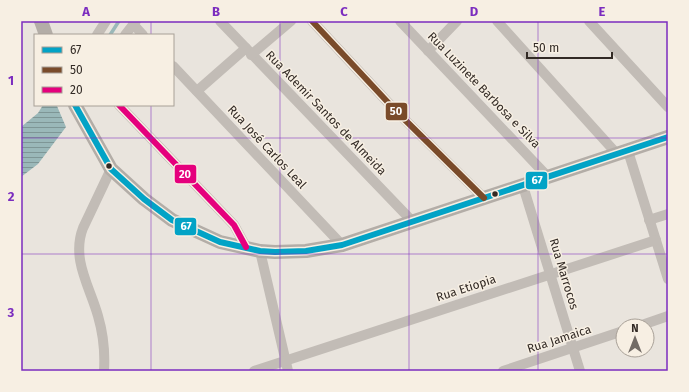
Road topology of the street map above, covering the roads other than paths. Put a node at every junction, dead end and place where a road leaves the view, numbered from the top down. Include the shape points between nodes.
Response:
1 (41, 21) edge
2 (106, 21) edge
3 (220, 21) edge
4 (291, 21) edge
5 (312, 21) edge
6 (400, 21) edge
7 (456, 21) edge
8 (497, 21) edge
9 (589, 21) edge
10 (135, 23) edge
11 (46, 34) edge
12 (98, 34) edge
13 (126, 34) edge
14 (142, 34) edge
15 (428, 51) junction
16 (249, 52) junction
17 (174, 67) edge
18 (197, 91) junction
19 (76, 106) edge
20 (120, 106) edge
21 (668, 107) edge
22 (668, 137) edge
23 (622, 153) junction
24 (111, 169) junction
25 (548, 177) junction
26 (523, 186) junction
27 (484, 198) junction
28 (668, 214) edge
29 (649, 220) junction
30 (413, 222) junction
31 (656, 240) junction
32 (342, 245) junction
33 (246, 248) junction
34 (260, 251) junction
35 (550, 274) junction
36 (668, 279) edge
37 (668, 316) edge
38 (655, 320) edge
39 (615, 334) edge
40 (573, 348) junction
41 (285, 360) junction
42 (104, 371) edge
43 (254, 371) edge
44 (288, 371) edge
45 (503, 371) edge
46 (580, 371) edge

1 - 11 street
2 - 12 street
3 - 16 street, Rua Ademir Santos de Almeida
4 - 16 street
5 - 27 street via 396,111
6 - 15 street, Rua Luzinete Barbosa e Silva
7 - 15 street
8 - 23 street
9 - 21 street
10 - 13 street
10 - 14 street
15 - 25 street, Rua Luzinete Barbosa e Silva
16 - 18 street
16 - 30 street, Rua Ademir Santos de Almeida
17 - 18 street, Rua José Carlos Leal
18 - 32 street, Rua José Carlos Leal
19 - 24 street
20 - 33 street via 229,219
22 - 23 street
23 - 25 street
23 - 29 street
24 - 33 street via 172,220 220,242
24 - 42 street via 83,228 79,248 83,274 98,316
25 - 26 street
26 - 27 street
26 - 35 street, Rua Marrocos
27 - 30 street
28 - 29 street
29 - 31 street
30 - 32 street
31 - 35 street, Rua Etiopia
31 - 36 street
32 - 34 street via 306,251
33 - 34 street
34 - 41 street
35 - 40 street, Rua Marrocos
35 - 41 street, Rua Etiopia
37 - 38 street
39 - 40 street, Rua Jamaica
40 - 45 street, Rua Jamaica
40 - 46 street, Rua Marrocos
41 - 43 street, Rua Etiopia
41 - 44 street

